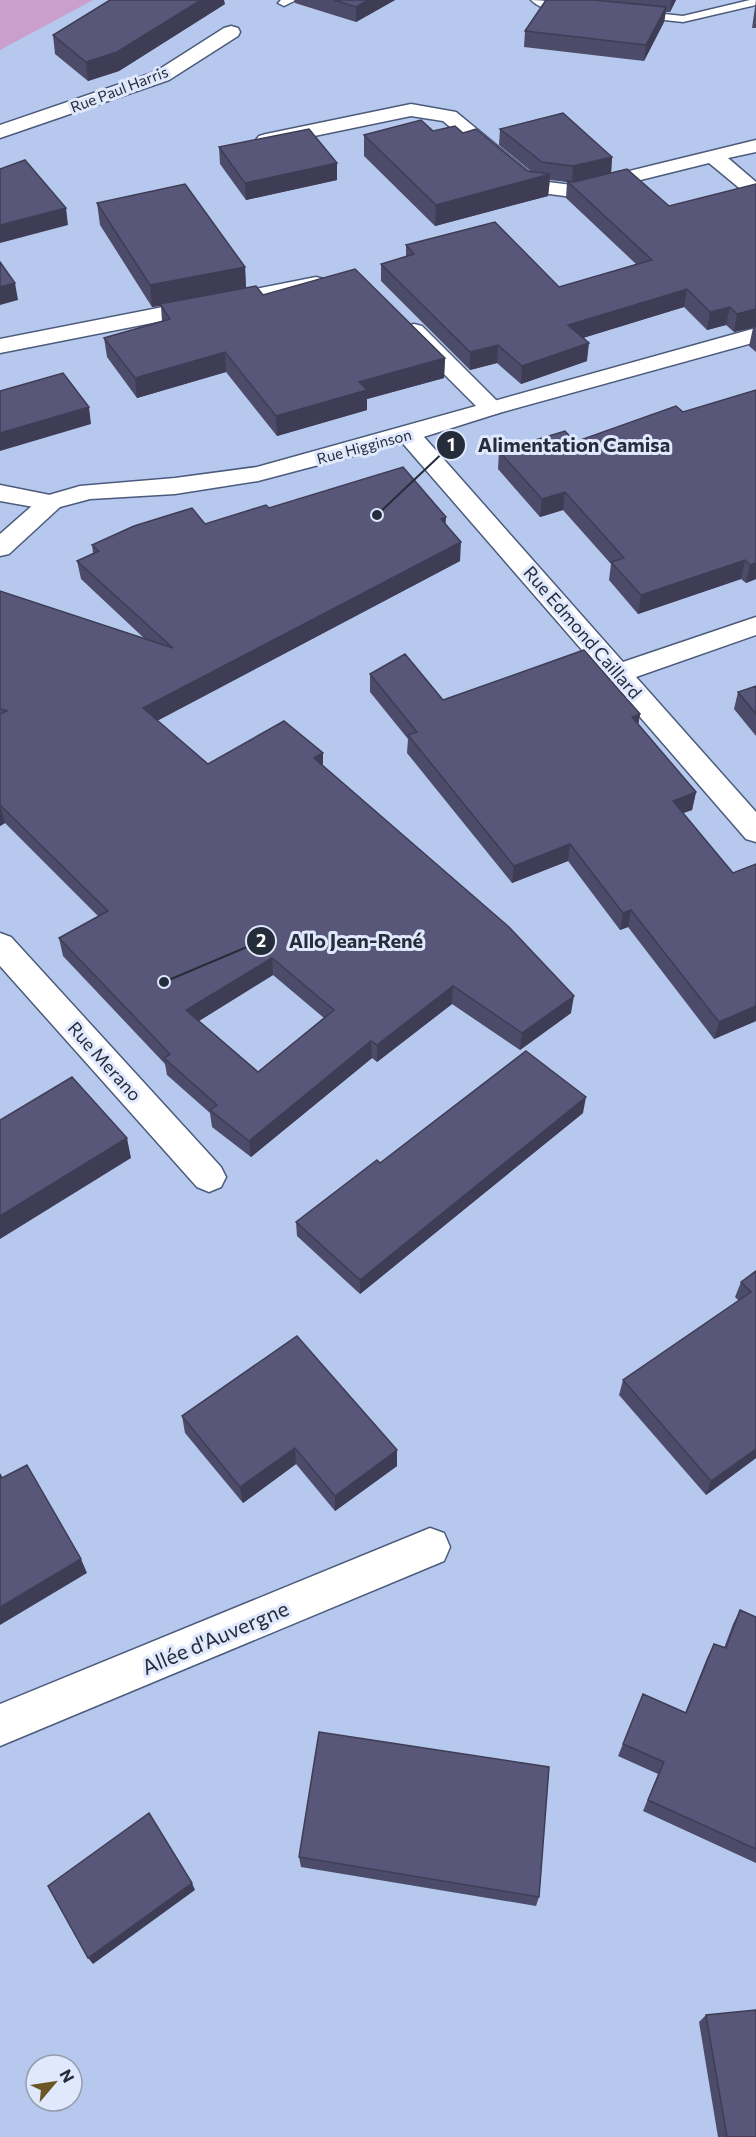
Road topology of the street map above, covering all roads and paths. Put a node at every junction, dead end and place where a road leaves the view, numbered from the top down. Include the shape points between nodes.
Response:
1 (537, 0) edge
2 (756, 2) edge
3 (580, 10) edge
4 (626, 14) edge
5 (231, 33) dead end
6 (0, 132) edge
7 (248, 143) edge
8 (756, 146) edge
9 (713, 156) junction
10 (756, 192) edge
11 (336, 280) edge
12 (398, 315) edge
13 (756, 335) edge
14 (0, 346) edge
15 (491, 408) junction
16 (408, 434) junction
17 (0, 493) edge
18 (51, 502) junction
19 (0, 548) edge
20 (756, 626) edge
21 (619, 673) junction
22 (756, 831) edge
23 (0, 945) edge
24 (209, 1177) dead end
25 (430, 1547) dead end
26 (0, 1725) edge

1 - 3 lane via 546,6
2 - 4 lane via 683,19
5 - 6 street, Rue Paul Harris via 162,76
7 - 9 street via 411,110 448,116 534,187 572,191
8 - 9 street
9 - 10 street
11 - 14 street
12 - 15 street
13 - 15 street, Rue Higginson
15 - 16 street, Rue Higginson
16 - 18 street, Rue Higginson via 258,474 175,486 90,491
16 - 21 street, Rue Edmond Caillard
17 - 18 street, Rue Higginson
18 - 19 street
20 - 21 street
21 - 22 street, Rue Edmond Caillard
23 - 24 street, Rue Merano
25 - 26 street, Allée d'Auvergne

